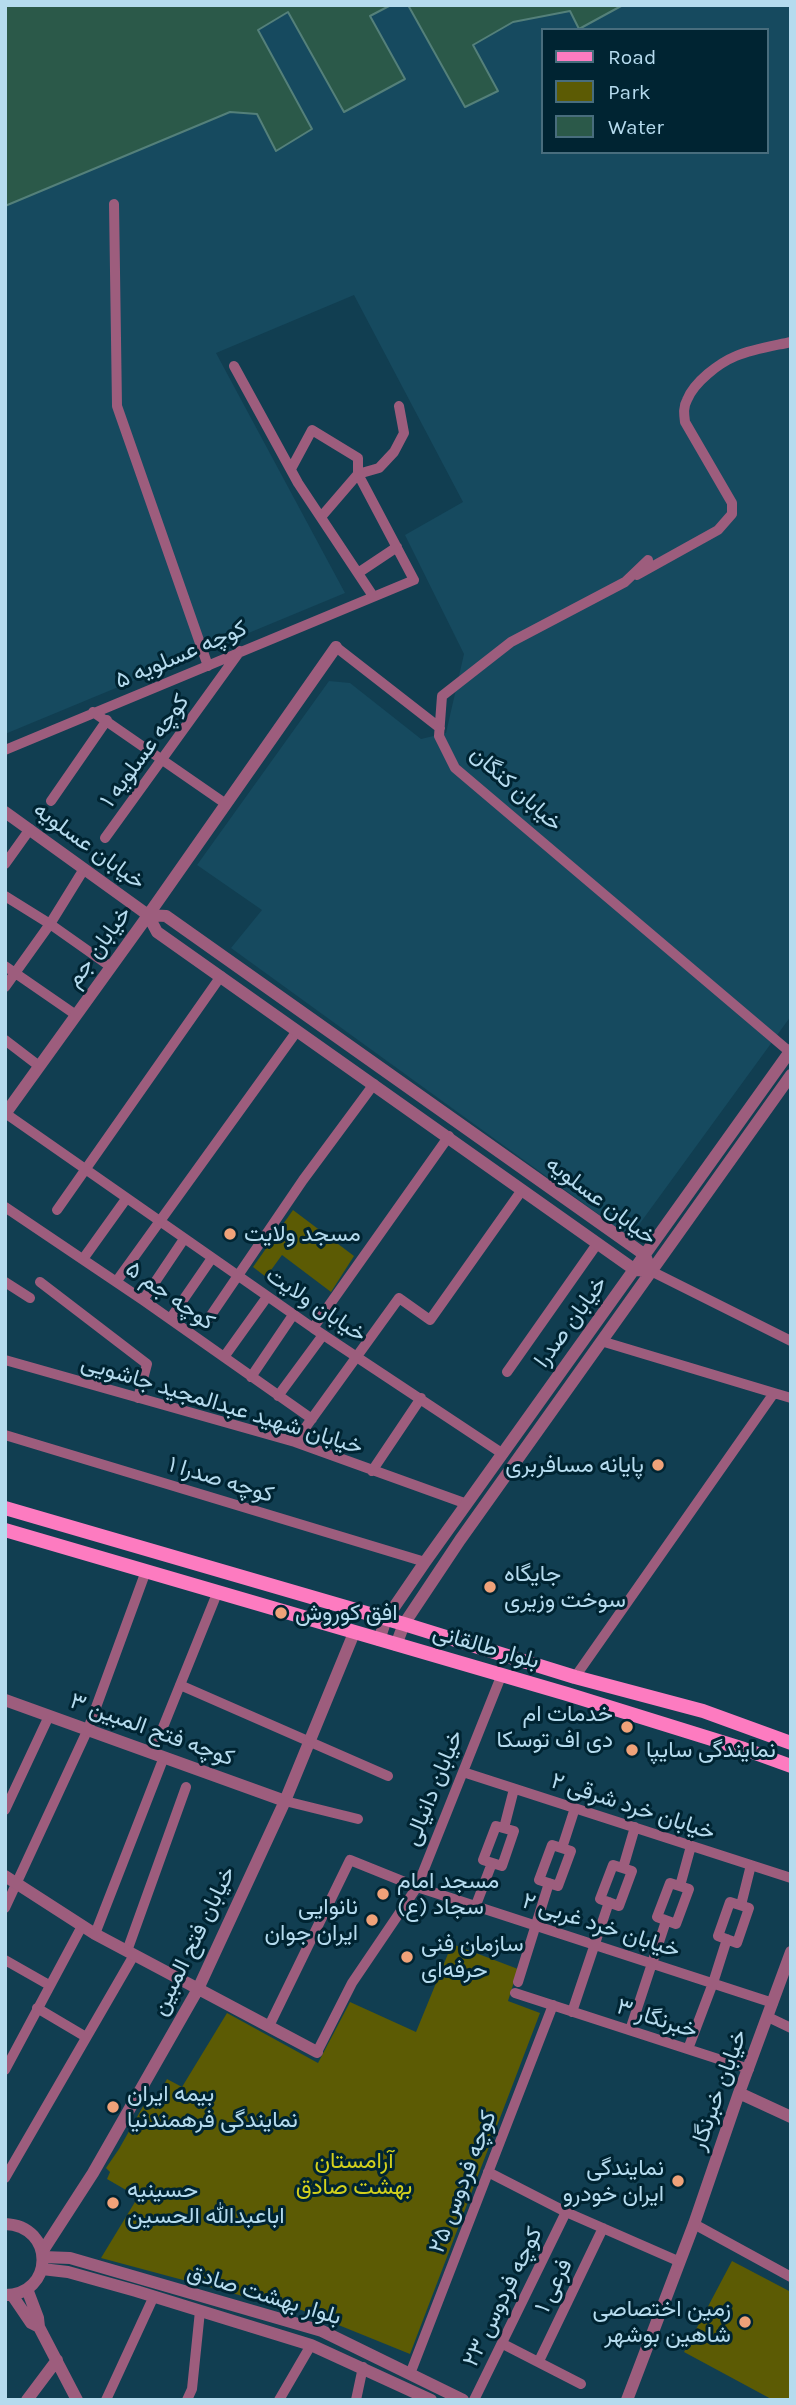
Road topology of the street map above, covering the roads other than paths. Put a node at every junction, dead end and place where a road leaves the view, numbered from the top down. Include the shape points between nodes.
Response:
1 (114, 204) dead end
2 (791, 342) edge
3 (234, 366) dead end
4 (400, 406) dead end
5 (291, 469) junction
6 (358, 474) junction
7 (321, 517) junction
8 (397, 547) junction
9 (648, 560) dead end
10 (358, 573) junction
11 (625, 582) junction
12 (373, 596) junction
13 (336, 647) joint
14 (240, 651) junction
15 (208, 666) junction
16 (93, 712) junction
17 (107, 720) junction
18 (440, 728) junction
19 (5, 750) edge
20 (164, 759) junction
21 (51, 801) dead end
22 (226, 804) junction
23 (5, 812) edge
24 (30, 829) junction
25 (105, 838) dead end
26 (5, 864) edge
27 (84, 869) junction
28 (5, 896) edge
29 (148, 915) junction
30 (50, 924) junction
31 (5, 967) edge
32 (111, 967) junction
33 (15, 973) junction
34 (221, 976) junction
35 (5, 987) edge
36 (76, 1015) junction
37 (297, 1031) junction
38 (5, 1040) edge
39 (790, 1052) edge
40 (39, 1066) junction
41 (791, 1075) edge
42 (374, 1084) junction
43 (5, 1113) edge
44 (449, 1136) junction
45 (85, 1170) junction
46 (522, 1190) junction
47 (126, 1199) junction
48 (5, 1207) edge
49 (57, 1210) dead end
50 (158, 1220) junction
51 (184, 1239) junction
52 (597, 1244) junction
53 (645, 1255) junction
54 (212, 1258) junction
55 (83, 1259) junction
56 (635, 1270) junction
57 (651, 1271) junction
58 (238, 1276) junction
59 (5, 1282) edge
60 (40, 1282) dead end
61 (116, 1282) junction
62 (267, 1297) junction
63 (30, 1298) dead end
64 (144, 1300) junction
65 (293, 1315) junction
66 (170, 1319) junction
67 (205, 1324) dead end
68 (313, 1328) junction
69 (323, 1335) junction
70 (601, 1341) junction
71 (791, 1341) edge
72 (357, 1356) junction
73 (224, 1357) junction
74 (5, 1360) edge
75 (507, 1372) dead end
76 (251, 1377) junction
77 (775, 1393) junction
78 (278, 1395) junction
79 (138, 1398) junction
80 (421, 1398) junction
81 (791, 1398) edge
82 (532, 1413) junction
83 (312, 1419) junction
84 (544, 1422) junction
85 (5, 1435) edge
86 (295, 1442) junction
87 (503, 1454) junction
88 (372, 1471) junction
89 (467, 1504) junction
90 (5, 1508) edge
91 (5, 1530) edge
92 (447, 1532) junction
93 (460, 1540) junction
94 (153, 1551) junction
95 (425, 1562) junction
96 (146, 1571) junction
97 (218, 1591) junction
98 (386, 1619) junction
99 (404, 1624) junction
100 (354, 1633) junction
101 (379, 1640) junction
102 (396, 1645) junction
103 (502, 1674) junction
104 (575, 1677) junction
105 (180, 1685) junction
106 (5, 1700) edge
107 (49, 1716) junction
108 (88, 1729) junction
109 (310, 1741) junction
110 (791, 1743) edge
111 (159, 1754) junction
112 (791, 1766) edge
113 (463, 1772) junction
114 (388, 1776) dead end
115 (186, 1787) dead end
116 (514, 1789) junction
117 (285, 1801) junction
118 (575, 1808) junction
119 (5, 1810) edge
120 (358, 1819) dead end
121 (635, 1827) junction
122 (504, 1828) junction
123 (691, 1846) junction
124 (562, 1848) junction
125 (492, 1863) junction
126 (751, 1864) junction
127 (623, 1868) junction
128 (5, 1876) edge
129 (791, 1878) edge
130 (549, 1883) junction
131 (17, 1884) junction
132 (680, 1886) junction
133 (417, 1887) junction
134 (609, 1902) junction
135 (476, 1905) junction
136 (741, 1905) junction
137 (5, 1908) edge
138 (666, 1921) junction
139 (536, 1924) junction
140 (82, 1926) junction
141 (95, 1934) junction
142 (727, 1939) junction
143 (594, 1944) junction
144 (791, 1952) edge
145 (131, 1953) junction
146 (5, 1960) edge
147 (653, 1963) junction
148 (518, 1982) dead end
149 (713, 1983) junction
150 (49, 1985) junction
151 (198, 1989) junction
152 (515, 1993) dead end
153 (773, 2003) junction
154 (552, 2005) junction
155 (37, 2008) junction
156 (572, 2012) junction
157 (768, 2017) junction
158 (269, 2026) junction
159 (791, 2028) edge
160 (630, 2030) junction
161 (86, 2038) junction
162 (688, 2049) junction
163 (317, 2052) joint
164 (749, 2069) junction
165 (5, 2070) edge
166 (739, 2092) junction
167 (791, 2117) edge
168 (488, 2172) junction
169 (5, 2178) edge
170 (566, 2212) junction
171 (5, 2224) edge
172 (694, 2224) junction
173 (603, 2228) junction
174 (42, 2259) junction
175 (678, 2261) junction
176 (791, 2277) edge
177 (27, 2289) junction
178 (8, 2295) edge
179 (154, 2296) junction
180 (200, 2311) junction
181 (39, 2327) junction
182 (503, 2344) junction
183 (312, 2345) junction
184 (57, 2360) junction
185 (539, 2361) junction
186 (363, 2367) junction
187 (410, 2374) junction
188 (581, 2384) dead end
189 (27, 2400) edge
190 (77, 2400) edge
191 (106, 2400) edge
192 (187, 2400) edge
193 (279, 2400) edge
194 (356, 2400) edge
195 (431, 2400) edge
196 (463, 2400) edge
197 (474, 2400) edge
198 (627, 2400) edge

1 - 15 street via 117,406
2 - 11 street via 736,356 713,370 687,398 685,422 732,503 732,514 718,530
3 - 5 street
4 - 6 street via 404,433 394,452 379,468
5 - 6 street via 312,430 358,457
5 - 7 street
6 - 7 street
6 - 8 street
7 - 10 street
8 - 10 street
8 - 12 street, کوچه عسلویه ۵ via 414,580
9 - 11 street, خیابان کنگان
10 - 12 street
11 - 18 street, خیابان کنگان via 511,642 442,696
12 - 14 street, کوچه عسلویه ۵
13 - 18 street
13 - 22 street
14 - 15 street, کوچه عسلویه ۵
14 - 20 street, کوچه عسلویه ۱
15 - 16 street, کوچه عسلویه ۵
16 - 17 street
16 - 19 street, کوچه عسلویه ۵
17 - 20 street
17 - 21 street
18 - 39 street, خیابان کنگان via 439,736 455,768
20 - 22 street
20 - 25 street, کوچه عسلویه ۱
22 - 29 street, خیابان جم
23 - 24 street, خیابان عسلویه
24 - 26 street
24 - 27 street, خیابان عسلویه
27 - 29 street, خیابان عسلویه
27 - 30 street
28 - 30 street
29 - 32 street, خیابان جم
29 - 34 street, خیابان عسلویه via 157,932
29 - 53 street, خیابان عسلویه via 166,916
30 - 32 street
30 - 33 street
31 - 33 street
32 - 36 street, خیابان جم
33 - 35 street
33 - 36 street
34 - 37 street, خیابان عسلویه
34 - 45 street
36 - 40 street, خیابان جم
37 - 42 street, خیابان عسلویه
37 - 50 street
38 - 40 street
39 - 53 street, خیابان صدرا
40 - 43 street, خیابان جم
41 - 57 street, خیابان صدرا
42 - 44 street, خیابان عسلویه
42 - 58 street
43 - 45 street, خیابان ولایت
44 - 46 street, خیابان عسلویه
44 - 68 street
45 - 47 street, خیابان ولایت
45 - 49 street
46 - 52 street, خیابان عسلویه
46 - 72 street via 430,1320 399,1298
47 - 50 street, خیابان ولایت
47 - 55 street
48 - 55 street, کوچه جم ۵
50 - 51 street, خیابان ولایت
50 - 61 street
51 - 54 street, خیابان ولایت
51 - 64 street
52 - 56 street, خیابان عسلویه
52 - 75 street
53 - 56 street, خیابان صدرا
53 - 57 street, خیابان عسلویه
54 - 58 street, خیابان ولایت
54 - 66 street
55 - 61 street, کوچه جم ۵
56 - 57 street, خیابان عسلویه
56 - 82 street, خیابان صدرا
57 - 70 street, خیابان صدرا
57 - 71 street
58 - 62 street, خیابان ولایت
58 - 67 street
59 - 63 street
60 - 79 street via 147,1364
61 - 64 street, کوچه جم ۵
62 - 65 street, خیابان ولایت
62 - 73 street
64 - 66 street, کوچه جم ۵
65 - 68 street, خیابان ولایت
65 - 76 street
66 - 73 street, کوچه جم ۵
68 - 69 street, خیابان ولایت
69 - 72 street, خیابان ولایت
69 - 78 street
70 - 77 street
70 - 84 street, خیابان صدرا
72 - 80 street, خیابان ولایت
72 - 83 street
73 - 76 street, کوچه جم ۵
74 - 79 street, خیابان شهید عبدالمجید جاشویی
76 - 78 street, کوچه جم ۵
77 - 81 street
77 - 104 street
78 - 83 street, کوچه جم ۵
79 - 86 street, خیابان شهید عبدالمجید جاشویی
80 - 87 street, خیابان ولایت
80 - 88 street
82 - 84 street
82 - 87 street, خیابان صدرا
83 - 86 street
84 - 93 street, خیابان صدرا
85 - 95 street, کوچه صدرا ۱
86 - 88 street, خیابان شهید عبدالمجید جاشویی
87 - 89 street, خیابان صدرا
88 - 89 street, خیابان شهید عبدالمجید جاشویی
89 - 92 street, خیابان صدرا
90 - 94 main road, بلوار طالقانی
91 - 96 main road, بلوار طالقانی
92 - 93 street
92 - 95 street, خیابان صدرا
93 - 99 street, خیابان صدرا
94 - 96 main road
94 - 98 main road, بلوار طالقانی
95 - 98 street, خیابان صدرا
96 - 97 main road, بلوار طالقانی
96 - 108 street
97 - 100 main road, بلوار طالقانی
97 - 105 street
98 - 99 main road, بلوار طالقانی
98 - 101 street, خیابان صدرا
99 - 102 street, خیابان صدرا
99 - 104 main road, بلوار طالقانی
100 - 101 main road, بلوار طالقانی
100 - 109 street, خیابان فتح المبین
101 - 102 main road, بلوار طالقانی
102 - 103 main road, بلوار طالقانی
103 - 112 main road, بلوار طالقانی
103 - 113 street, خیابان دانیالی
104 - 110 main road, بلوار طالقانی via 703,1711
105 - 109 street
105 - 111 street
106 - 107 street, کوچه فتح المبین ۳
107 - 108 street, کوچه فتح المبین ۳
107 - 119 street
108 - 111 street, کوچه فتح المبین ۳
108 - 131 street
109 - 114 street
109 - 117 street, خیابان فتح المبین
111 - 117 street, کوچه فتح المبین ۳
111 - 141 street
113 - 116 street, خیابان خرد شرقی ۲
113 - 133 street, خیابان دانیالی
115 - 145 street
116 - 118 street, خیابان خرد شرقی ۲
116 - 122 street
117 - 120 street
117 - 151 street, خیابان فتح المبین
118 - 121 street, خیابان خرد شرقی ۲
118 - 124 street
121 - 123 street, خیابان خرد شرقی ۲
121 - 127 street
122 - 125 street via 496,1826 483,1860
122 - 125 street via 514,1831 502,1867
123 - 126 street, خیابان خرد شرقی ۲
123 - 132 street
124 - 130 street via 571,1851 558,1886
124 - 130 street via 552,1845 539,1880
125 - 135 street
126 - 129 street, خیابان خرد شرقی ۲
126 - 136 street
127 - 134 street via 612,1865 600,1899
127 - 134 street via 632,1871 619,1906
128 - 131 street, خیابان دانیالی
130 - 139 street
131 - 137 street
131 - 140 street, خیابان دانیالی
132 - 138 street via 670,1883 657,1917
132 - 138 street via 689,1889 676,1924
133 - 135 street, خیابان خرد غربی ۲
133 - 158 street, خیابان خرد غربی ۲ via 350,1860
133 - 163 street, خیابان دانیالی via 352,1983
134 - 143 street
135 - 139 street, خیابان خرد غربی ۲
136 - 142 street via 749,1908 737,1942
136 - 142 street via 730,1902 718,1936
138 - 147 street
139 - 143 street, خیابان خرد غربی ۲
139 - 148 street
140 - 141 street, خیابان دانیالی
140 - 150 street
141 - 145 street, خیابان دانیالی
142 - 149 street
143 - 147 street, خیابان خرد غربی ۲
143 - 156 street
144 - 153 street, خیابان خبرنگار
145 - 151 street, خیابان دانیالی
145 - 161 street
146 - 150 street
147 - 149 street, خیابان خرد غربی ۲
147 - 160 street
149 - 153 street, خیابان خرد غربی ۲
149 - 162 street
150 - 155 street
151 - 158 street, خیابان دانیالی
151 - 174 street, خیابان فتح المبین
152 - 154 street, خبرنگار ۳
153 - 157 street, خیابان خبرنگار
154 - 156 street, خبرنگار ۳
154 - 168 street, کوچه فردوس ۲۵
155 - 161 street
155 - 165 street
156 - 160 street, خبرنگار ۳
157 - 159 street
157 - 164 street, خیابان خبرنگار
158 - 163 street, خیابان دانیالی
160 - 162 street, خبرنگار ۳
161 - 169 street
162 - 164 street, خبرنگار ۳
164 - 166 street, خیابان خبرنگار
166 - 167 street
166 - 172 street, خیابان خبرنگار
168 - 170 street
168 - 187 street, کوچه فردوس ۲۵
170 - 173 street
170 - 182 street, کوچه فردوس ۲۳
171 - 174 street via 25,2228 34,2236
172 - 175 street, خیابان خبرنگار
172 - 176 street
173 - 175 street
173 - 185 street, فرعی ۱
174 - 177 street, خیابان فتح المبین via 38,2279
174 - 179 street, بلوار بهشت صادق via 68,2272
174 - 187 street, بلوار بهشت صادق via 70,2258 322,2331
175 - 198 street, خیابان خبرنگار
177 - 178 street
177 - 181 street
178 - 181 street
179 - 180 street, بلوار بهشت صادق
179 - 191 street
180 - 183 street, بلوار بهشت صادق
180 - 192 street
181 - 184 street
182 - 185 street
182 - 197 street, کوچه فردوس ۲۳
183 - 186 street, بلوار بهشت صادق
183 - 193 street
184 - 189 street
184 - 190 street
185 - 188 street
186 - 194 street
186 - 195 street, بلوار بهشت صادق
187 - 196 street, بلوار بهشت صادق

